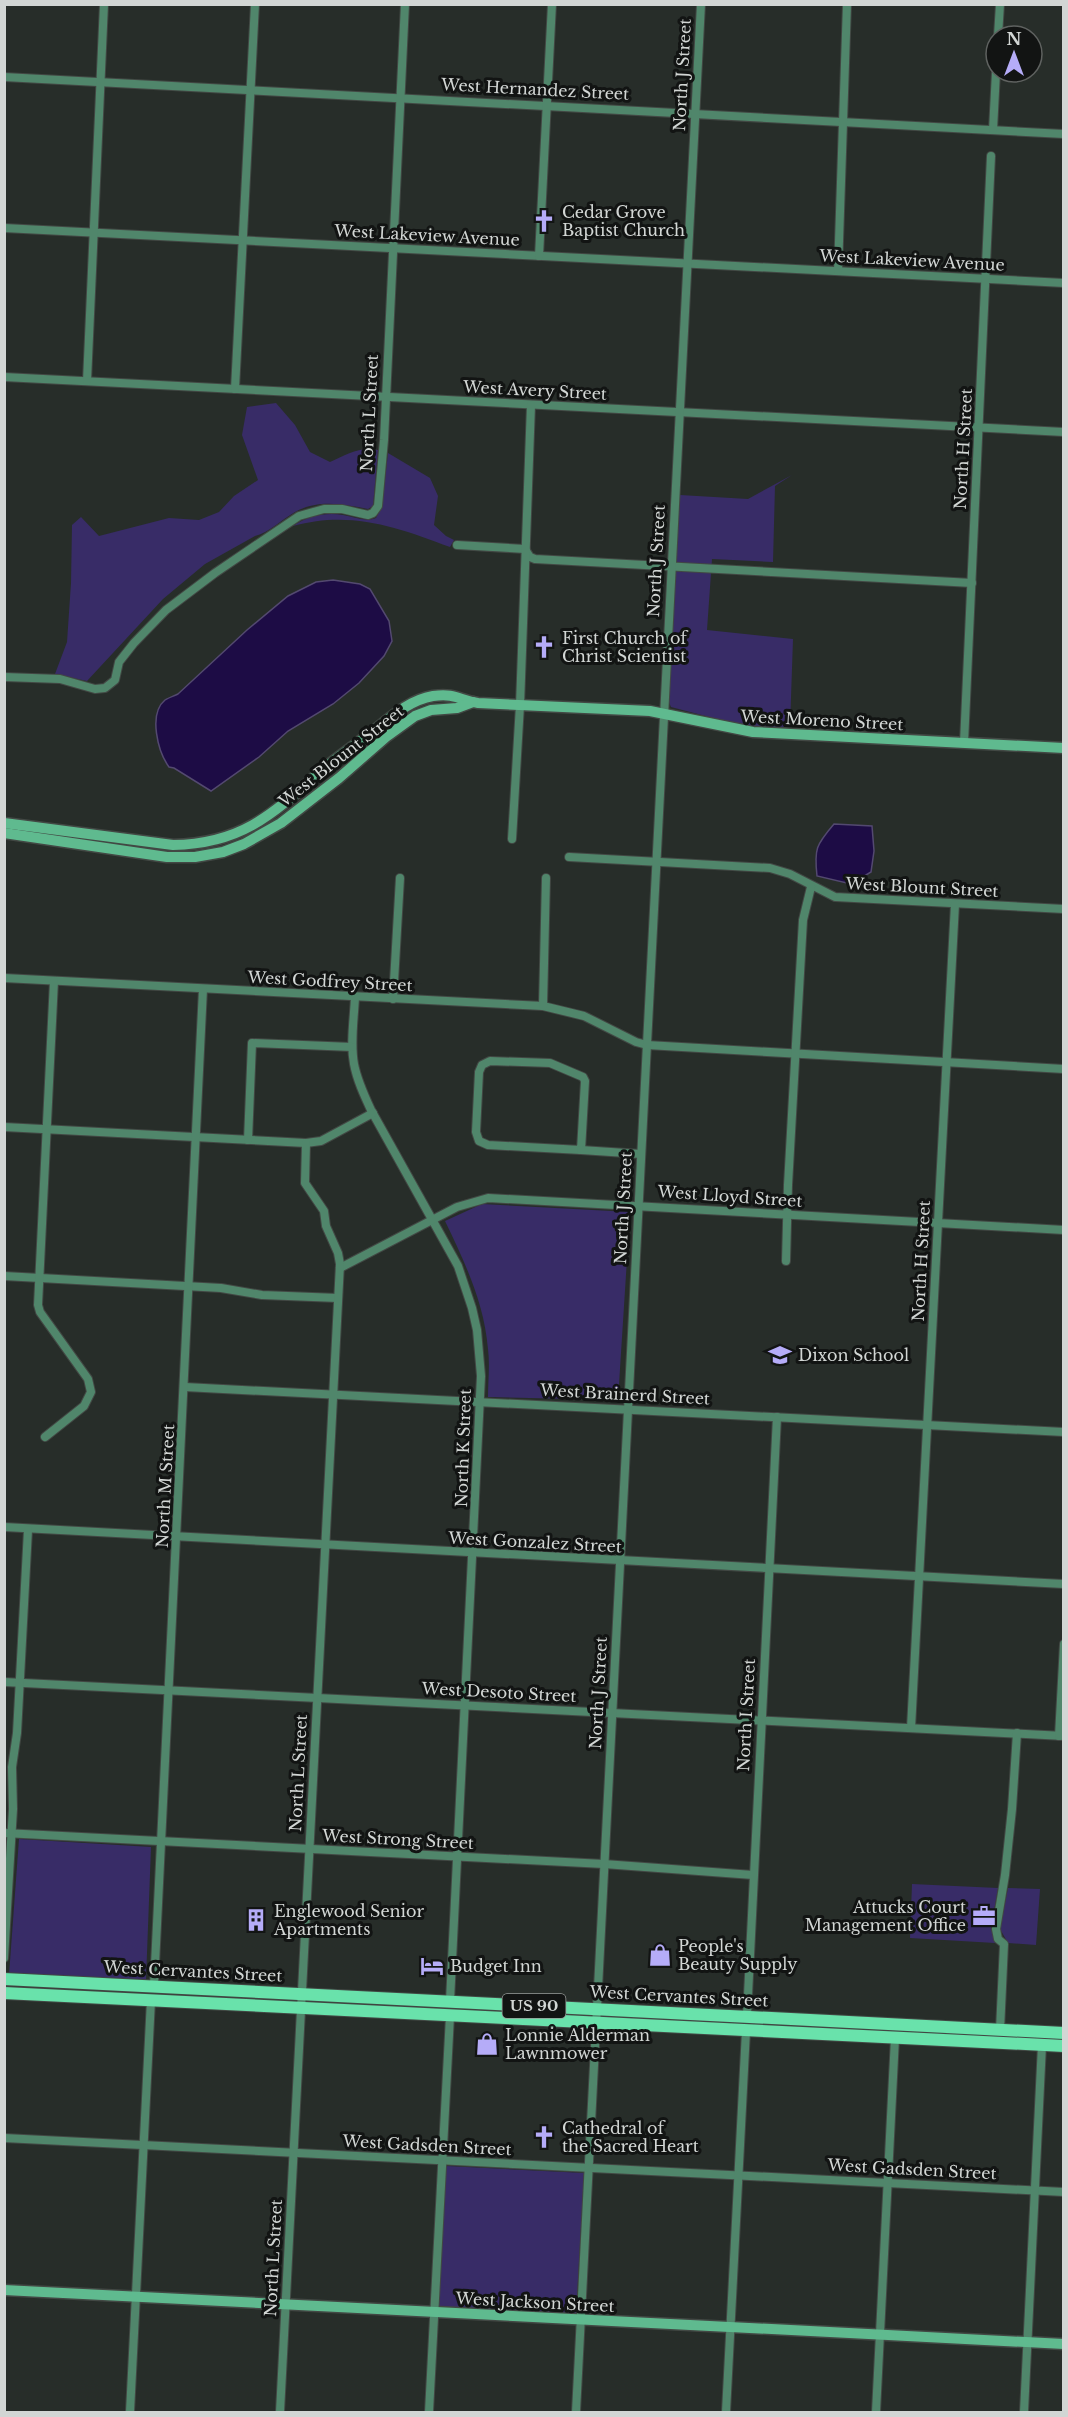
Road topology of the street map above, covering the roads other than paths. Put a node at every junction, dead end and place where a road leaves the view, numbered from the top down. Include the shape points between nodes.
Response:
1 (104, 4) edge
2 (255, 4) edge
3 (405, 4) edge
4 (552, 4) edge
5 (701, 4) edge
6 (847, 4) edge
7 (1000, 4) edge
8 (999, 24) edge
9 (4, 77) edge
10 (100, 81) junction
11 (995, 84) edge
12 (250, 90) junction
13 (400, 98) junction
14 (546, 105) junction
15 (695, 113) junction
16 (844, 121) junction
17 (993, 130) junction
18 (1064, 134) edge
19 (991, 156) dead end
20 (4, 228) edge
21 (93, 233) junction
22 (243, 240) junction
23 (392, 248) junction
24 (539, 256) junction
25 (687, 264) junction
26 (838, 271) junction
27 (986, 279) junction
28 (1064, 283) edge
29 (4, 377) edge
30 (87, 381) junction
31 (235, 389) junction
32 (385, 397) junction
33 (531, 405) junction
34 (679, 413) junction
35 (979, 428) junction
36 (1064, 432) edge
37 (457, 545) dead end
38 (525, 549) junction
39 (671, 566) junction
40 (972, 583) junction
41 (4, 677) edge
42 (473, 702) junction
43 (520, 705) junction
44 (663, 714) junction
45 (964, 743) junction
46 (1064, 748) edge
47 (266, 818) junction
48 (4, 823) edge
49 (272, 829) junction
50 (4, 833) edge
51 (512, 839) dead end
52 (127, 840) junction
53 (125, 852) junction
54 (569, 857) dead end
55 (656, 861) junction
56 (400, 878) dead end
57 (546, 878) dead end
58 (811, 887) junction
59 (955, 904) junction
60 (1064, 909) edge
61 (4, 978) edge
62 (54, 981) junction
63 (203, 989) junction
64 (355, 997) junction
65 (393, 999) junction
66 (543, 1006) junction
67 (646, 1044) junction
68 (352, 1047) junction
69 (795, 1053) junction
70 (946, 1063) junction
71 (1064, 1069) edge
72 (373, 1113) junction
73 (4, 1127) edge
74 (46, 1129) junction
75 (196, 1137) junction
76 (248, 1140) junction
77 (306, 1143) junction
78 (581, 1150) junction
79 (641, 1154) junction
80 (638, 1205) junction
81 (787, 1215) junction
82 (434, 1219) junction
83 (938, 1223) junction
84 (1064, 1230) edge
85 (786, 1261) dead end
86 (339, 1268) junction
87 (4, 1276) edge
88 (39, 1278) junction
89 (189, 1287) junction
90 (338, 1298) junction
91 (185, 1387) junction
92 (334, 1395) junction
93 (480, 1402) junction
94 (628, 1409) junction
95 (777, 1417) junction
96 (928, 1426) junction
97 (1064, 1432) edge
98 (45, 1437) dead end
99 (4, 1527) edge
100 (28, 1530) junction
101 (177, 1538) junction
102 (325, 1546) junction
103 (473, 1554) junction
104 (620, 1561) junction
105 (769, 1569) junction
106 (920, 1576) junction
107 (1064, 1584) edge
108 (1064, 1644) edge
109 (4, 1682) edge
110 (20, 1682) junction
111 (169, 1690) junction
112 (317, 1697) junction
113 (465, 1705) junction
114 (612, 1713) junction
115 (761, 1720) junction
116 (911, 1728) junction
117 (1017, 1734) junction
118 (1061, 1736) edge
119 (8, 1833) edge
120 (161, 1841) junction
121 (309, 1849) junction
122 (457, 1857) junction
123 (604, 1864) junction
124 (753, 1875) junction
125 (4, 1958) edge
126 (4, 1979) edge
127 (154, 1985) junction
128 (4, 1993) edge
129 (302, 1994) junction
130 (151, 2000) junction
131 (450, 2001) junction
132 (301, 2008) junction
133 (598, 2009) junction
134 (747, 2015) junction
135 (450, 2016) junction
136 (597, 2022) junction
137 (1000, 2030) junction
138 (746, 2031) junction
139 (1064, 2033) edge
140 (895, 2038) junction
141 (1064, 2038) edge
142 (924, 2039) junction
143 (1042, 2045) junction
144 (1064, 2046) edge
145 (4, 2138) edge
146 (144, 2145) junction
147 (294, 2153) junction
148 (441, 2160) junction
149 (588, 2168) junction
150 (738, 2176) junction
151 (888, 2183) junction
152 (1035, 2191) junction
153 (1064, 2192) edge
154 (4, 2290) edge
155 (136, 2297) junction
156 (286, 2304) junction
157 (433, 2312) junction
158 (581, 2319) junction
159 (731, 2327) junction
160 (880, 2335) junction
161 (1028, 2342) junction
162 (1064, 2344) edge
163 (130, 2412) edge
164 (280, 2412) edge
165 (429, 2412) edge
166 (576, 2412) edge
167 (726, 2412) edge
168 (876, 2412) edge
169 (1024, 2412) edge

1 - 10 street
2 - 12 street
3 - 13 street, North L Street
4 - 14 street
5 - 15 street, North J Street
6 - 16 street
7 - 8 street
9 - 10 street, West Hernandez Street
10 - 12 street, West Hernandez Street
10 - 21 street
11 - 17 street
12 - 13 street, West Hernandez Street
12 - 22 street
13 - 14 street, West Hernandez Street
13 - 23 street, North L Street
14 - 15 street, West Hernandez Street
14 - 24 street
15 - 16 street, West Hernandez Street
15 - 25 street, North J Street
16 - 17 street, West Hernandez Street
16 - 26 street
17 - 18 street, West Hernandez Street
19 - 27 street, North H Street
20 - 21 street, West Lakeview Avenue
21 - 22 street, West Lakeview Avenue
21 - 30 street
22 - 23 street, West Lakeview Avenue
22 - 31 street
23 - 24 street, West Lakeview Avenue
23 - 32 street, North L Street
24 - 25 street, West Lakeview Avenue
25 - 26 street, West Lakeview Avenue
25 - 34 street, North J Street
26 - 27 street, West Lakeview Avenue
27 - 28 street, West Lakeview Avenue
27 - 35 street, North H Street
29 - 30 street, West Avery Street
30 - 31 street, West Avery Street
31 - 32 street, West Avery Street
32 - 33 street, West Avery Street
32 - 41 street, North L Street via 379,500 373,513 324,509 299,516 166,610 120,662 115,680 108,686 98,689 60,680
33 - 34 street, West Avery Street
33 - 38 street
34 - 35 street, West Avery Street
34 - 39 street, North J Street
35 - 36 street, West Avery Street
35 - 40 street, North H Street
37 - 38 street
38 - 39 street via 535,560
38 - 43 street
39 - 40 street
39 - 44 street, North J Street
40 - 45 street, North H Street
42 - 43 street, West Moreno Street
42 - 47 street, West Blount Street via 446,695 410,704 341,754
42 - 49 street, West Blount Street via 430,710 401,725
43 - 44 street, West Moreno Street
43 - 51 street
44 - 45 street, West Moreno Street via 753,732
44 - 55 street, North J Street
45 - 46 street, West Moreno Street
47 - 49 street
47 - 52 street, West Blount Street via 222,839 189,845
48 - 52 street, West Blount Street
49 - 53 street, West Blount Street via 244,844 210,855 180,858
50 - 53 street, West Blount Street
52 - 53 street
54 - 55 street, West Blount Street
55 - 58 street, West Blount Street via 770,868
55 - 67 street, North J Street
56 - 65 street
57 - 66 street
58 - 59 street, West Blount Street via 835,897
58 - 69 street via 803,920
59 - 60 street, West Blount Street
59 - 70 street, North H Street
61 - 62 street, West Godfrey Street
62 - 63 street, West Godfrey Street
62 - 74 street
63 - 64 street, West Godfrey Street
63 - 75 street, North M Street
64 - 65 street, West Godfrey Street
64 - 68 street, North K Street
65 - 66 street, West Godfrey Street
66 - 67 street, West Godfrey Street via 584,1016
67 - 69 street, West Godfrey Street
67 - 79 street, North J Street
68 - 72 street, North K Street via 354,1065
68 - 76 street via 252,1043
69 - 70 street, West Godfrey Street
69 - 81 street
70 - 71 street, West Godfrey Street
70 - 83 street, North H Street
72 - 77 street via 321,1141
72 - 82 street, North K Street
73 - 74 street
74 - 75 street
74 - 88 street
75 - 76 street
75 - 89 street, North M Street
76 - 77 street
77 - 86 street, North L Street via 305,1183 324,1211 338,1252
78 - 78 street via 488,1145 479,1141 476,1132 482,1065 490,1061 550,1063 583,1077
78 - 79 street
79 - 80 street, North J Street
80 - 81 street, West Lloyd Street
80 - 82 street, West Lloyd Street via 488,1198 466,1203
80 - 94 street, North J Street
81 - 83 street, West Lloyd Street
81 - 85 street
82 - 86 street, West Lloyd Street
82 - 93 street, North K Street via 458,1266 472,1308 480,1353
83 - 84 street, West Lloyd Street
83 - 96 street, North H Street
86 - 90 street, North L Street
87 - 88 street
88 - 89 street
88 - 98 street via 40,1312 88,1379 91,1392 84,1406
89 - 90 street
89 - 91 street, North M Street
90 - 92 street, North L Street
91 - 92 street, West Brainerd Street
91 - 101 street, North M Street
92 - 93 street, West Brainerd Street
92 - 102 street, North L Street
93 - 94 street, West Brainerd Street
93 - 103 street, North K Street
94 - 95 street, West Brainerd Street
94 - 104 street, North J Street
95 - 96 street, West Brainerd Street
95 - 105 street, North I Street
96 - 97 street, West Brainerd Street
96 - 106 street, North H Street
99 - 100 street, West Gonzalez Street
100 - 101 street, West Gonzalez Street
100 - 110 street
101 - 102 street, West Gonzalez Street
101 - 111 street, North M Street
102 - 103 street, West Gonzalez Street
102 - 112 street, North L Street
103 - 104 street, West Gonzalez Street
103 - 113 street, North K Street
104 - 105 street, West Gonzalez Street
104 - 114 street, North J Street
105 - 106 street, West Gonzalez Street
105 - 115 street, North I Street
106 - 107 street, West Gonzalez Street
106 - 116 street, North H Street
108 - 118 street
109 - 110 street, West Desoto Street
110 - 111 street, West Desoto Street
110 - 119 street
111 - 112 street, West Desoto Street
111 - 120 street, North M Street
112 - 113 street, West Desoto Street
112 - 121 street, North L Street
113 - 114 street, West Desoto Street
113 - 122 street, North K Street
114 - 115 street, West Desoto Street
114 - 123 street, North J Street
115 - 116 street, West Desoto Street
115 - 124 street, North I Street
116 - 117 street, West Desoto Street
117 - 118 street, West Desoto Street
117 - 137 street via 1005,1875 996,1929 1004,1944
119 - 120 street, West Strong Street
119 - 125 street
120 - 121 street, West Strong Street
120 - 127 street, North M Street
121 - 122 street, West Strong Street
121 - 129 street, North L Street
122 - 123 street, West Strong Street
122 - 131 street, North K Street
123 - 124 street, West Strong Street
123 - 133 street, North J Street
124 - 134 street, North I Street
126 - 127 main road, West Cervantes Street / US 90
127 - 129 main road, West Cervantes Street / US 90
128 - 130 main road, West Cervantes Street / US 90
129 - 131 main road, West Cervantes Street / US 90
129 - 132 street, North L Street
130 - 132 main road, West Cervantes Street / US 90
130 - 146 street
131 - 133 main road, West Cervantes Street / US 90
132 - 135 main road, West Cervantes Street / US 90
132 - 147 street, North L Street
133 - 134 main road, West Cervantes Street / US 90
133 - 136 street, North J Street
134 - 137 main road, West Cervantes Street / US 90
135 - 136 main road, West Cervantes Street / US 90
135 - 148 street
136 - 138 main road, West Cervantes Street / US 90
136 - 149 street, North J Street
137 - 139 main road, West Cervantes Street / US 90
137 - 142 main road via 991,2035 947,2033
138 - 140 main road, West Cervantes Street / US 90
138 - 150 street
140 - 142 main road, West Cervantes Street / US 90
140 - 151 street
141 - 143 main road via 1047,2038
142 - 143 main road, West Cervantes Street / US 90
143 - 144 main road, West Cervantes Street / US 90
143 - 152 street
145 - 146 street, West Gadsden Street
146 - 147 street, West Gadsden Street
146 - 155 street
147 - 148 street, West Gadsden Street
147 - 156 street, North L Street
148 - 149 street, West Gadsden Street
148 - 157 street
149 - 150 street, West Gadsden Street
149 - 158 street, North J Street
150 - 151 street, West Gadsden Street
150 - 159 street
151 - 152 street, West Gadsden Street
151 - 160 street
152 - 153 street, West Gadsden Street
152 - 161 street
154 - 155 street, West Jackson Street
155 - 156 street, West Jackson Street
155 - 163 street
156 - 157 street, West Jackson Street
156 - 164 street, North L Street
157 - 158 street, West Jackson Street
157 - 165 street
158 - 159 street, West Jackson Street
158 - 166 street, North J Street
159 - 160 street, West Jackson Street
159 - 167 street
160 - 161 street, West Jackson Street
160 - 168 street
161 - 162 street, West Jackson Street
161 - 169 street

